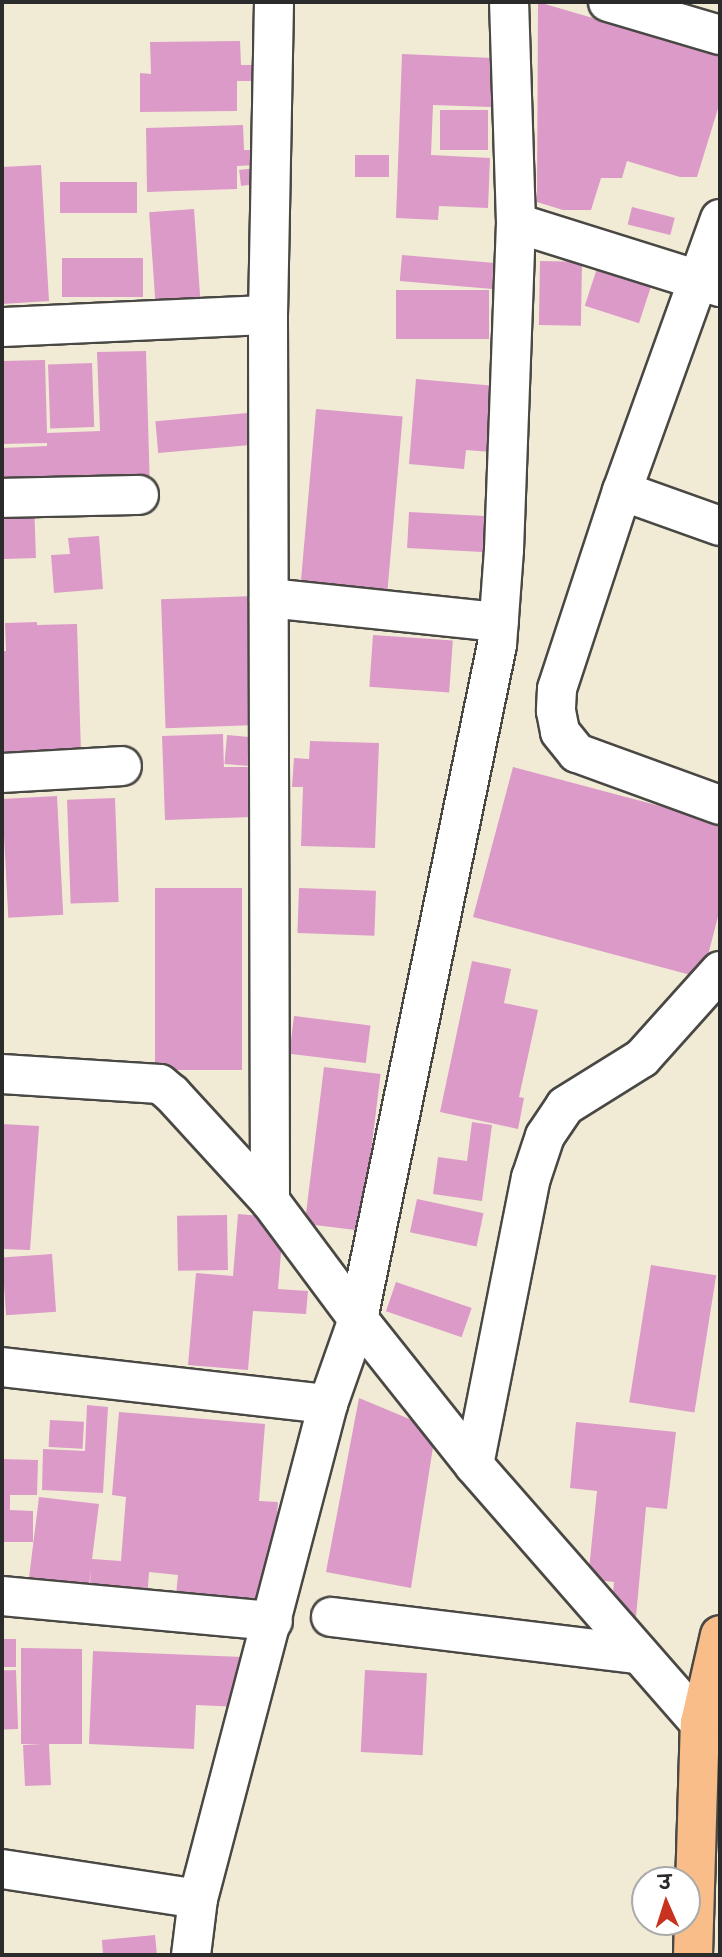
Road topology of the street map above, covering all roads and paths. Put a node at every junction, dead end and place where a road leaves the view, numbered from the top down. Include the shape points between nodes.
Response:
1 (274, 2) edge
2 (509, 2) edge
3 (608, 2) edge
4 (720, 34) edge
5 (720, 219) edge
6 (516, 223) junction
7 (708, 284) edge
8 (268, 315) junction
9 (2, 327) edge
10 (622, 491) junction
11 (139, 495) dead end
12 (2, 498) edge
13 (720, 526) edge
14 (269, 598) junction
15 (499, 622) junction
16 (122, 766) dead end
17 (2, 773) edge
18 (720, 805) edge
19 (720, 971) edge
20 (2, 1074) edge
21 (270, 1201) junction
22 (358, 1319) junction
23 (2, 1367) edge
24 (328, 1404) junction
25 (474, 1465) junction
26 (2, 1597) edge
27 (331, 1617) dead end
28 (273, 1621) junction
29 (720, 1635) edge
30 (639, 1654) junction
31 (700, 1723) junction
32 (2, 1869) edge
33 (198, 1899) junction
34 (191, 1955) edge
35 (693, 1955) edge

1 - 8 street
2 - 6 street
3 - 4 street
5 - 7 street
6 - 7 street
6 - 15 street
7 - 10 street
8 - 9 street
8 - 14 street
10 - 13 street
10 - 18 street via 557,689 560,732 576,753
11 - 12 street
14 - 15 street
14 - 21 street
15 - 22 street
16 - 17 street
19 - 25 street via 642,1059 565,1106 545,1136 531,1178
20 - 21 street via 160,1084
21 - 22 street
22 - 24 street
22 - 25 street
23 - 24 street
24 - 28 street
25 - 30 street
26 - 28 street
27 - 30 street
28 - 33 street
29 - 31 main road
30 - 31 street
31 - 35 main road
32 - 33 street
33 - 34 street

